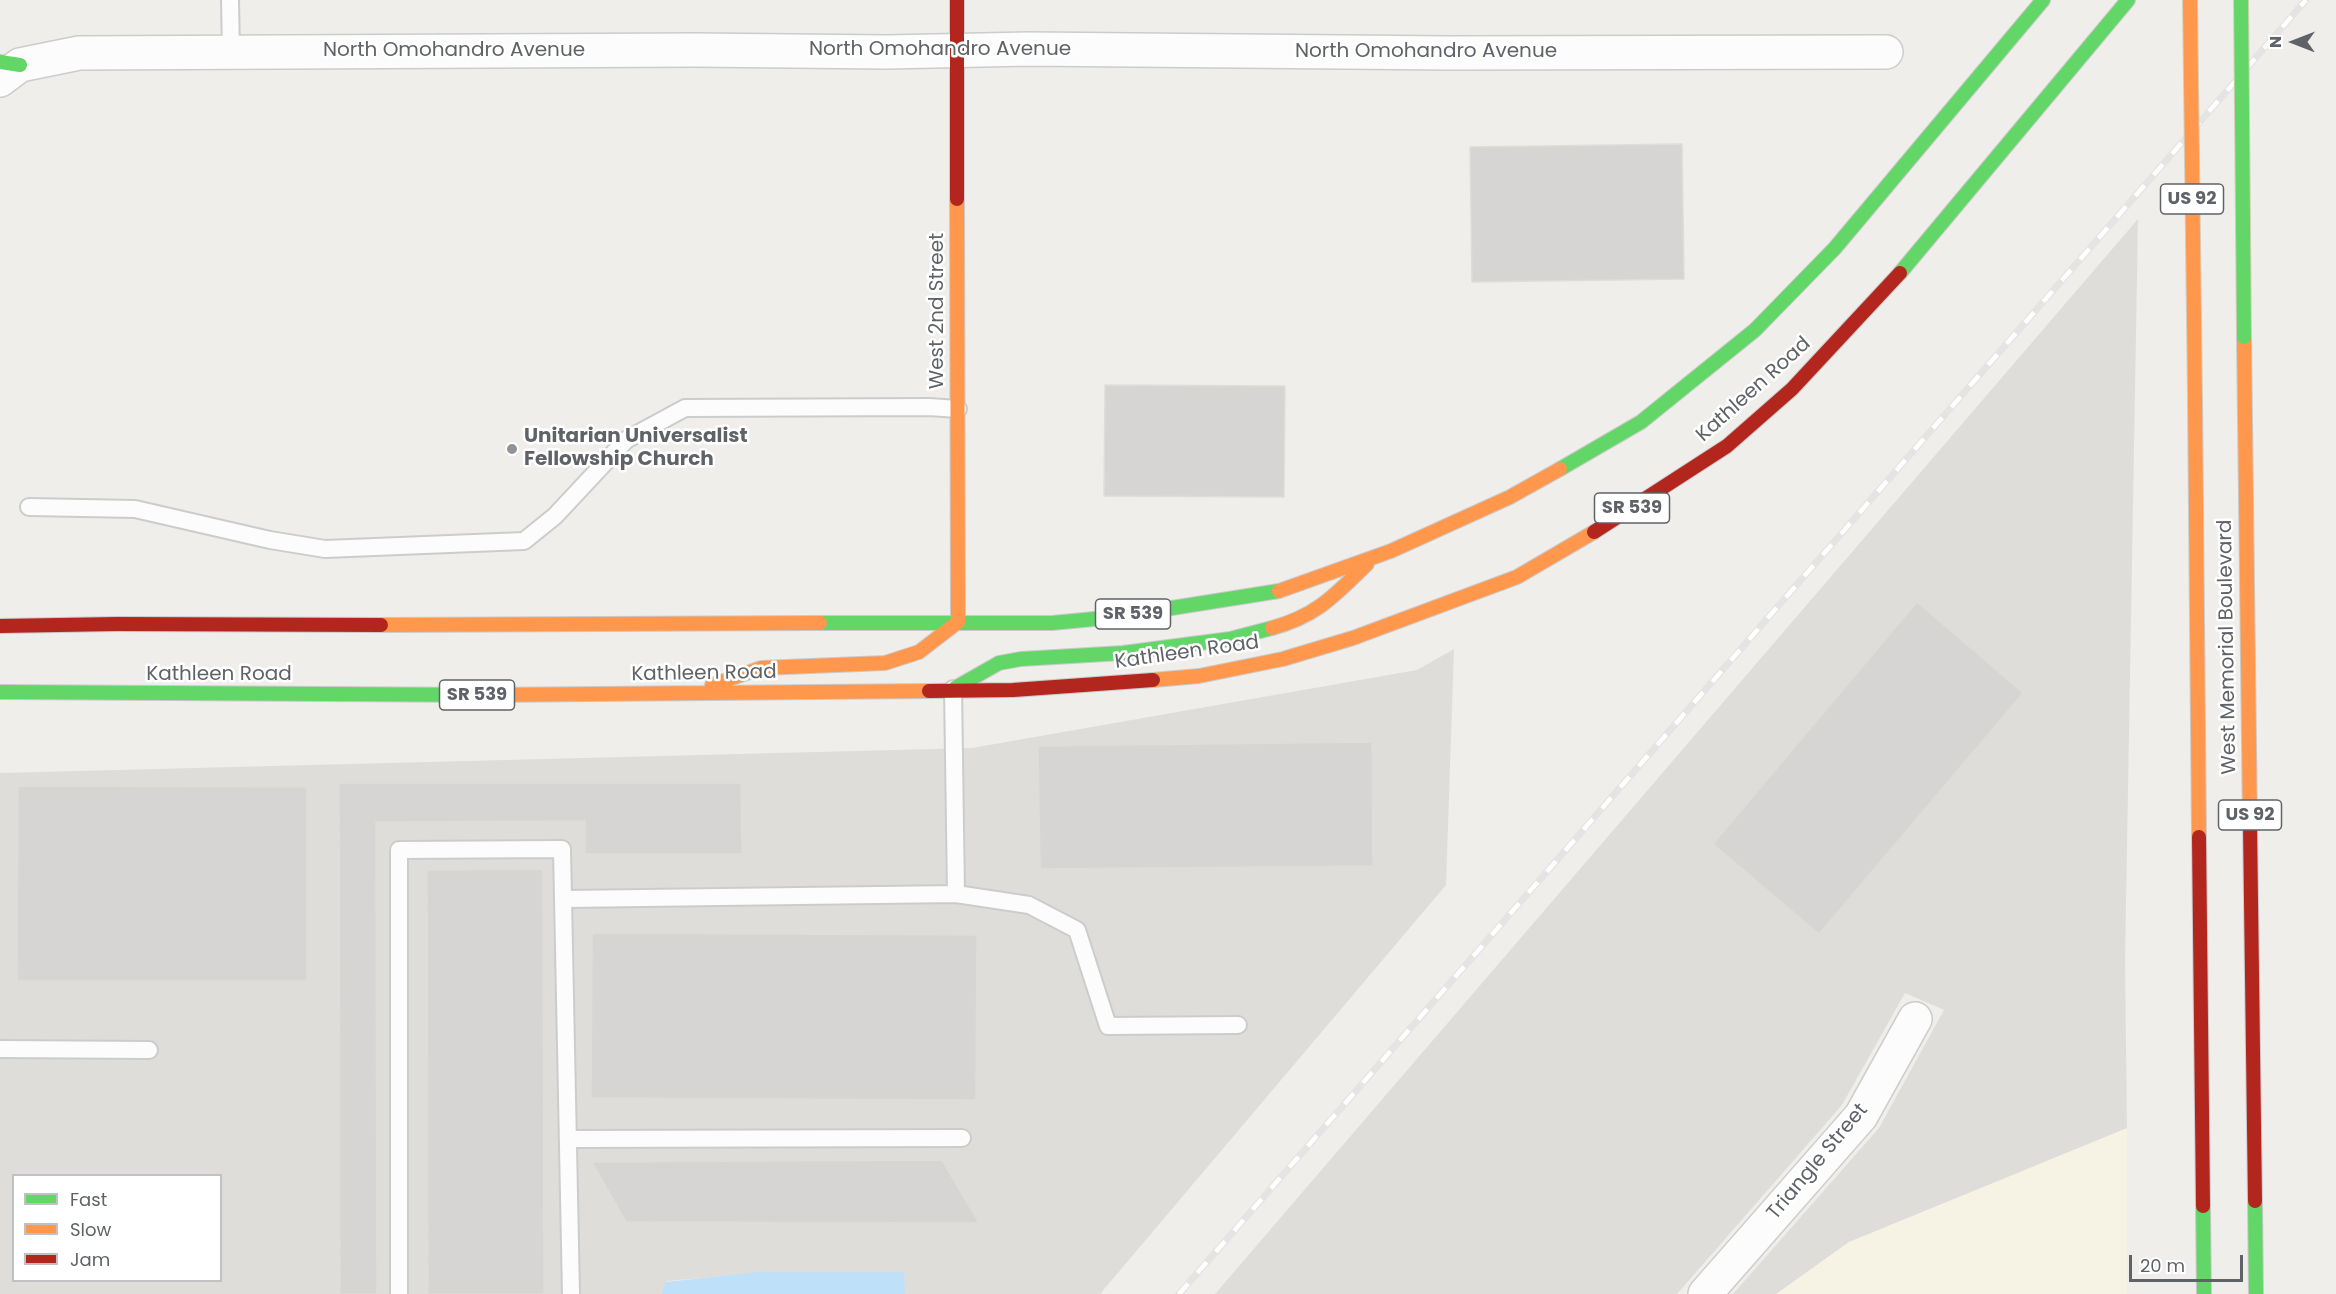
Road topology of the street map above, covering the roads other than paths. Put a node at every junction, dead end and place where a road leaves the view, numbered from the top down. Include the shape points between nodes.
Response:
1 (230, 0) edge
2 (957, 0) edge
3 (2043, 0) edge
4 (2128, 0) edge
5 (2190, 0) edge
6 (2241, 0) edge
7 (956, 50) junction
8 (231, 52) junction
9 (1886, 52) dead end
10 (7, 69) edge
11 (958, 410) junction
12 (29, 507) dead end
13 (1375, 557) junction
14 (958, 622) junction
15 (0, 626) edge
16 (953, 689) junction
17 (0, 692) edge
18 (685, 694) junction
19 (956, 894) junction
20 (565, 899) junction
21 (1915, 1019) dead end
22 (1238, 1025) dead end
23 (0, 1049) edge
24 (149, 1050) dead end
25 (569, 1138) junction
26 (962, 1138) dead end
27 (399, 1294) edge
28 (571, 1294) edge
29 (1705, 1294) edge
30 (2204, 1294) edge
31 (2256, 1294) edge

1 - 8 lane
2 - 7 main road, West 2nd Street
3 - 13 main road, SR 539 via 1835,248 1755,330 1641,422 1510,497
4 - 16 main road, Kathleen Road / SR 539 via 1908,265 1792,389 1727,446 1517,577 1408,619 1283,659 1199,676 1013,690
5 - 30 main road, West Memorial Boulevard / US 92, bridge
6 - 31 main road, West Memorial Boulevard / US 92, bridge
7 - 8 street, North Omohandro Avenue
7 - 9 street, North Omohandro Avenue
7 - 11 main road, West 2nd Street
8 - 10 street, North Omohandro Avenue via 79,53
11 - 12 lane via 686,408 626,440 555,516 524,541 325,549 135,509
11 - 14 main road, West 2nd Street
13 - 14 main road, SR 539 via 1278,591 1115,617 1052,623
13 - 16 main road via 1325,605 1295,622 1230,639 999,663
14 - 15 main road, SR 539
14 - 18 main road via 919,652 885,663 761,668
16 - 18 main road, Kathleen Road / SR 539
16 - 19 lane
17 - 18 main road, Kathleen Road / SR 539
19 - 20 lane
19 - 22 lane via 1029,905 1077,930 1108,1026
20 - 25 lane
20 - 27 lane via 562,849 399,850
21 - 29 street, Triangle Street via 1861,1116
23 - 24 lane
25 - 26 lane
25 - 28 lane

